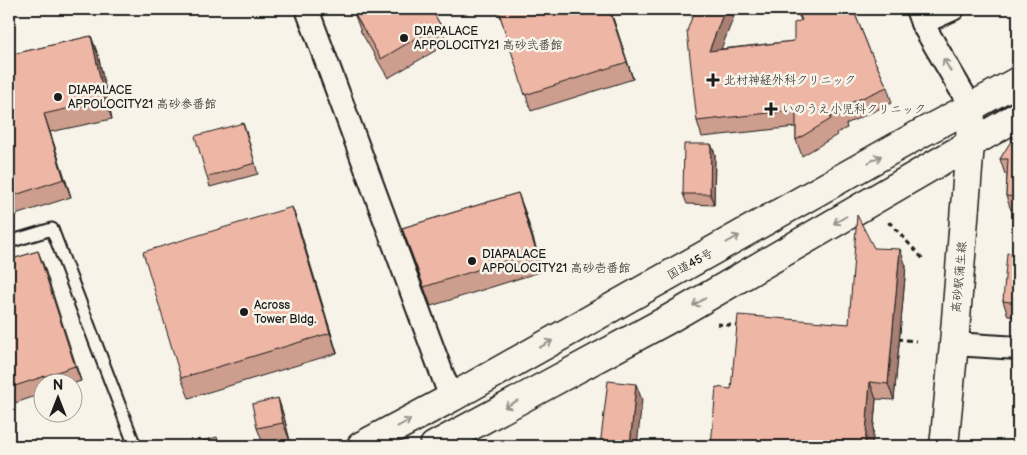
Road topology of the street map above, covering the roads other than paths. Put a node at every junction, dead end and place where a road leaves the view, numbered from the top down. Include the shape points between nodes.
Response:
1 (307, 9) edge
2 (953, 9) edge
3 (919, 16) edge
4 (1018, 81) edge
5 (971, 108) junction
6 (1018, 116) edge
7 (970, 144) junction
8 (9, 242) edge
9 (954, 344) junction
10 (1018, 348) edge
11 (451, 398) junction
12 (135, 446) edge
13 (361, 446) edge
14 (434, 446) edge
15 (944, 446) edge

1 - 11 street
2 - 3 street
5 -> 3 street
4 - 5 main road, 国道45号
5 - 7 main road, 高砂駅蒲生線
11 -> 5 main road, 国道45号
6 - 7 main road
7 - 9 main road, 高砂駅蒲生線
7 -> 14 main road via 669,319
8 - 12 lane via 52,229
9 - 10 street
9 - 15 main road, 高砂駅蒲生線
13 -> 11 main road, 国道45号

